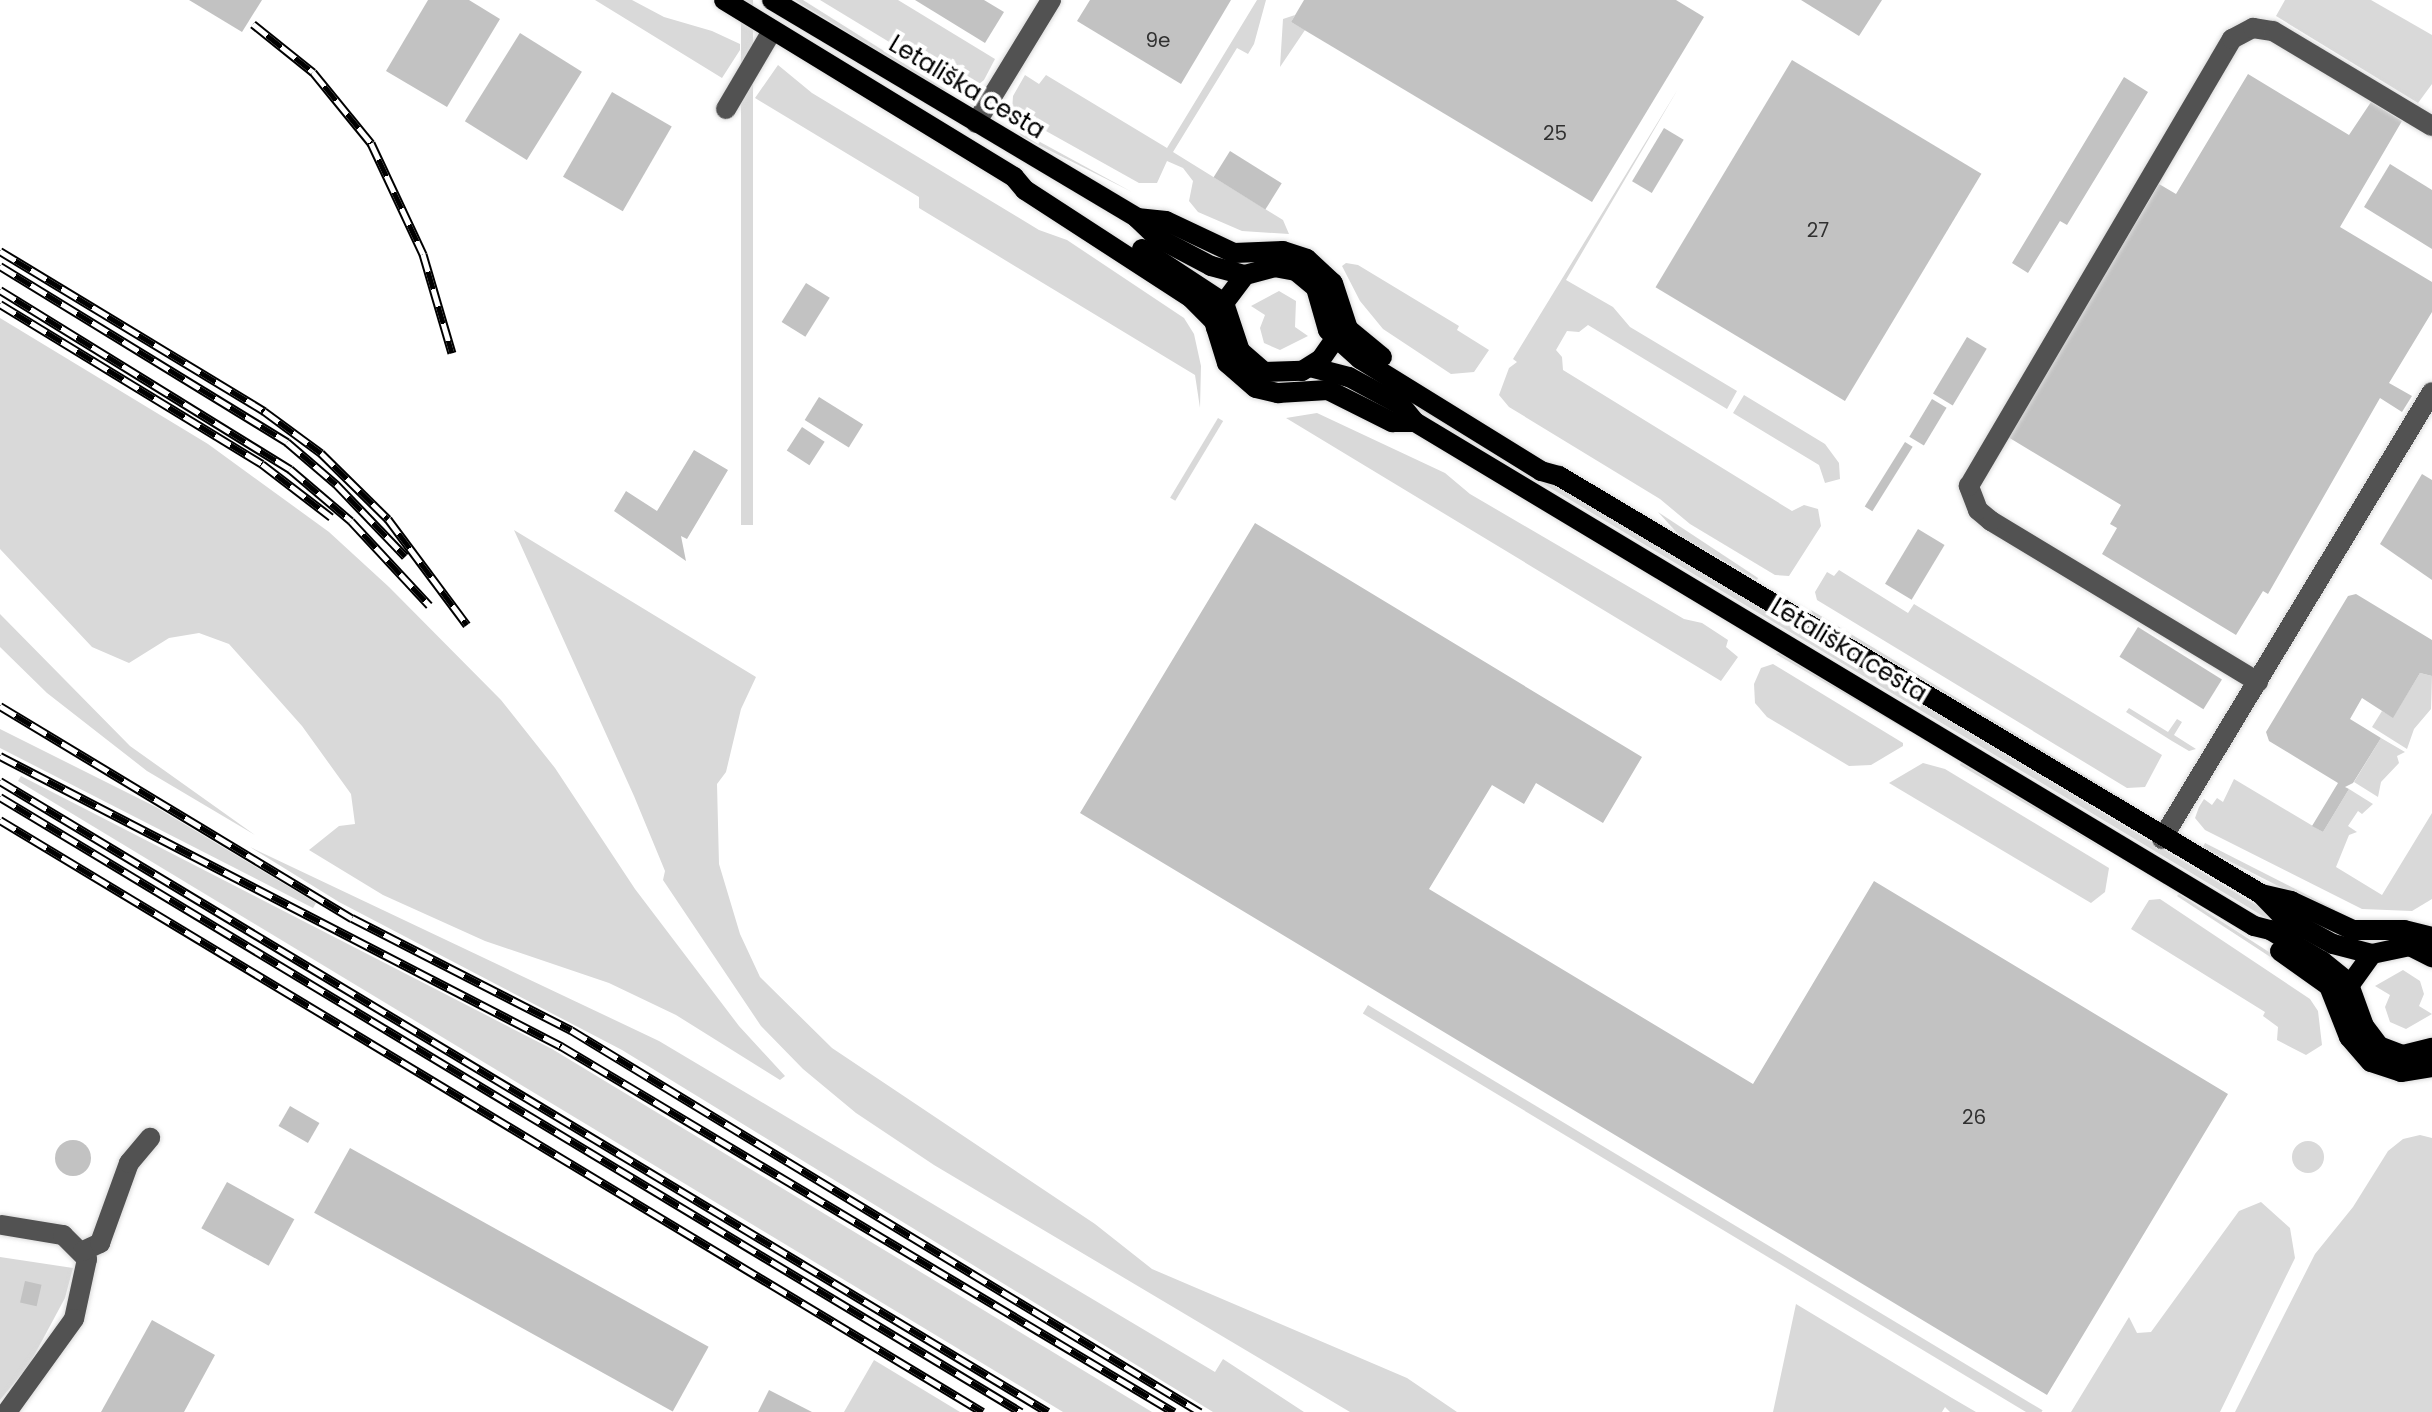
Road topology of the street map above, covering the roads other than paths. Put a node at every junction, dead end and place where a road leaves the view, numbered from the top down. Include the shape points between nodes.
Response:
1 (772, 0) edge
2 (1051, 0) edge
3 (724, 2) edge
4 (772, 31) junction
5 (726, 109) dead end
6 (976, 123) junction
7 (2432, 126) edge
8 (1014, 177) junction
9 (1137, 218) junction
10 (1245, 275) junction
11 (1224, 303) junction
12 (1342, 317) junction
13 (1216, 328) junction
14 (1335, 339) junction
15 (1310, 367) junction
16 (2432, 392) edge
17 (1415, 422) junction
18 (1559, 476) junction
19 (2258, 682) junction
20 (2162, 839) junction
21 (2261, 894) junction
22 (2254, 926) junction
23 (2424, 936) edge
24 (2372, 954) junction
25 (2432, 957) edge
26 (2348, 982) junction
27 (2341, 1009) junction
28 (2432, 1048) edge
29 (2432, 1067) edge
30 (150, 1138) dead end
31 (2, 1225) dead end
32 (83, 1251) junction
33 (7, 1412) edge

1 - 6 main road, Letališka cesta
2 - 6 street
3 - 4 main road, Letališka cesta
4 - 5 street
4 - 8 main road, Letališka cesta
6 - 9 main road, Letališka cesta
7 - 19 street via 2273,31 2253,28 2232,39 1969,486 1978,510 1991,521
8 - 11 main road, Letališka cesta via 1029,180
8 - 13 main road, Letališka cesta via 1025,190 1191,298
9 - 10 main road, Letališka cesta via 1158,238 1211,266
9 - 12 main road, Letališka cesta via 1166,221 1234,253 1283,251 1307,259 1333,283
10 - 11 main road
10 - 14 main road, Letališka cesta via 1274,267 1304,275 1316,288
11 - 13 main road
11 - 15 main road, Letališka cesta via 1240,351 1256,368 1284,376
12 - 14 street
12 - 18 main road, Letališka cesta via 1368,347 1547,461
13 - 17 main road, Letališka cesta via 1227,363 1256,388 1278,393 1328,390 1392,422
14 - 15 main road
14 - 18 main road, Letališka cesta via 1541,471
15 - 17 main road, Letališka cesta via 1361,383 1401,405
16 - 19 street
17 - 22 main road, Letališka cesta
18 - 20 main road, Letališka cesta
19 - 20 street
20 - 21 main road, Letališka cesta
21 - 23 main road, Letališka cesta via 2291,901 2353,930
21 - 24 main road, Letališka cesta via 2282,916 2321,938
22 - 26 main road, Letališka cesta via 2270,930
22 - 27 main road, Letališka cesta via 2264,941 2323,980
23 - 24 main road, Letališka cesta
23 - 25 main road, Letališka cesta
24 - 26 main road
26 - 27 main road
26 - 28 main road via 2364,1026 2379,1046 2403,1055
27 - 29 main road, Letališka cesta via 2349,1037 2371,1062 2401,1072
30 - 32 street via 129,1163 100,1243
31 - 32 street via 63,1235
32 - 33 street via 85,1283 74,1319

